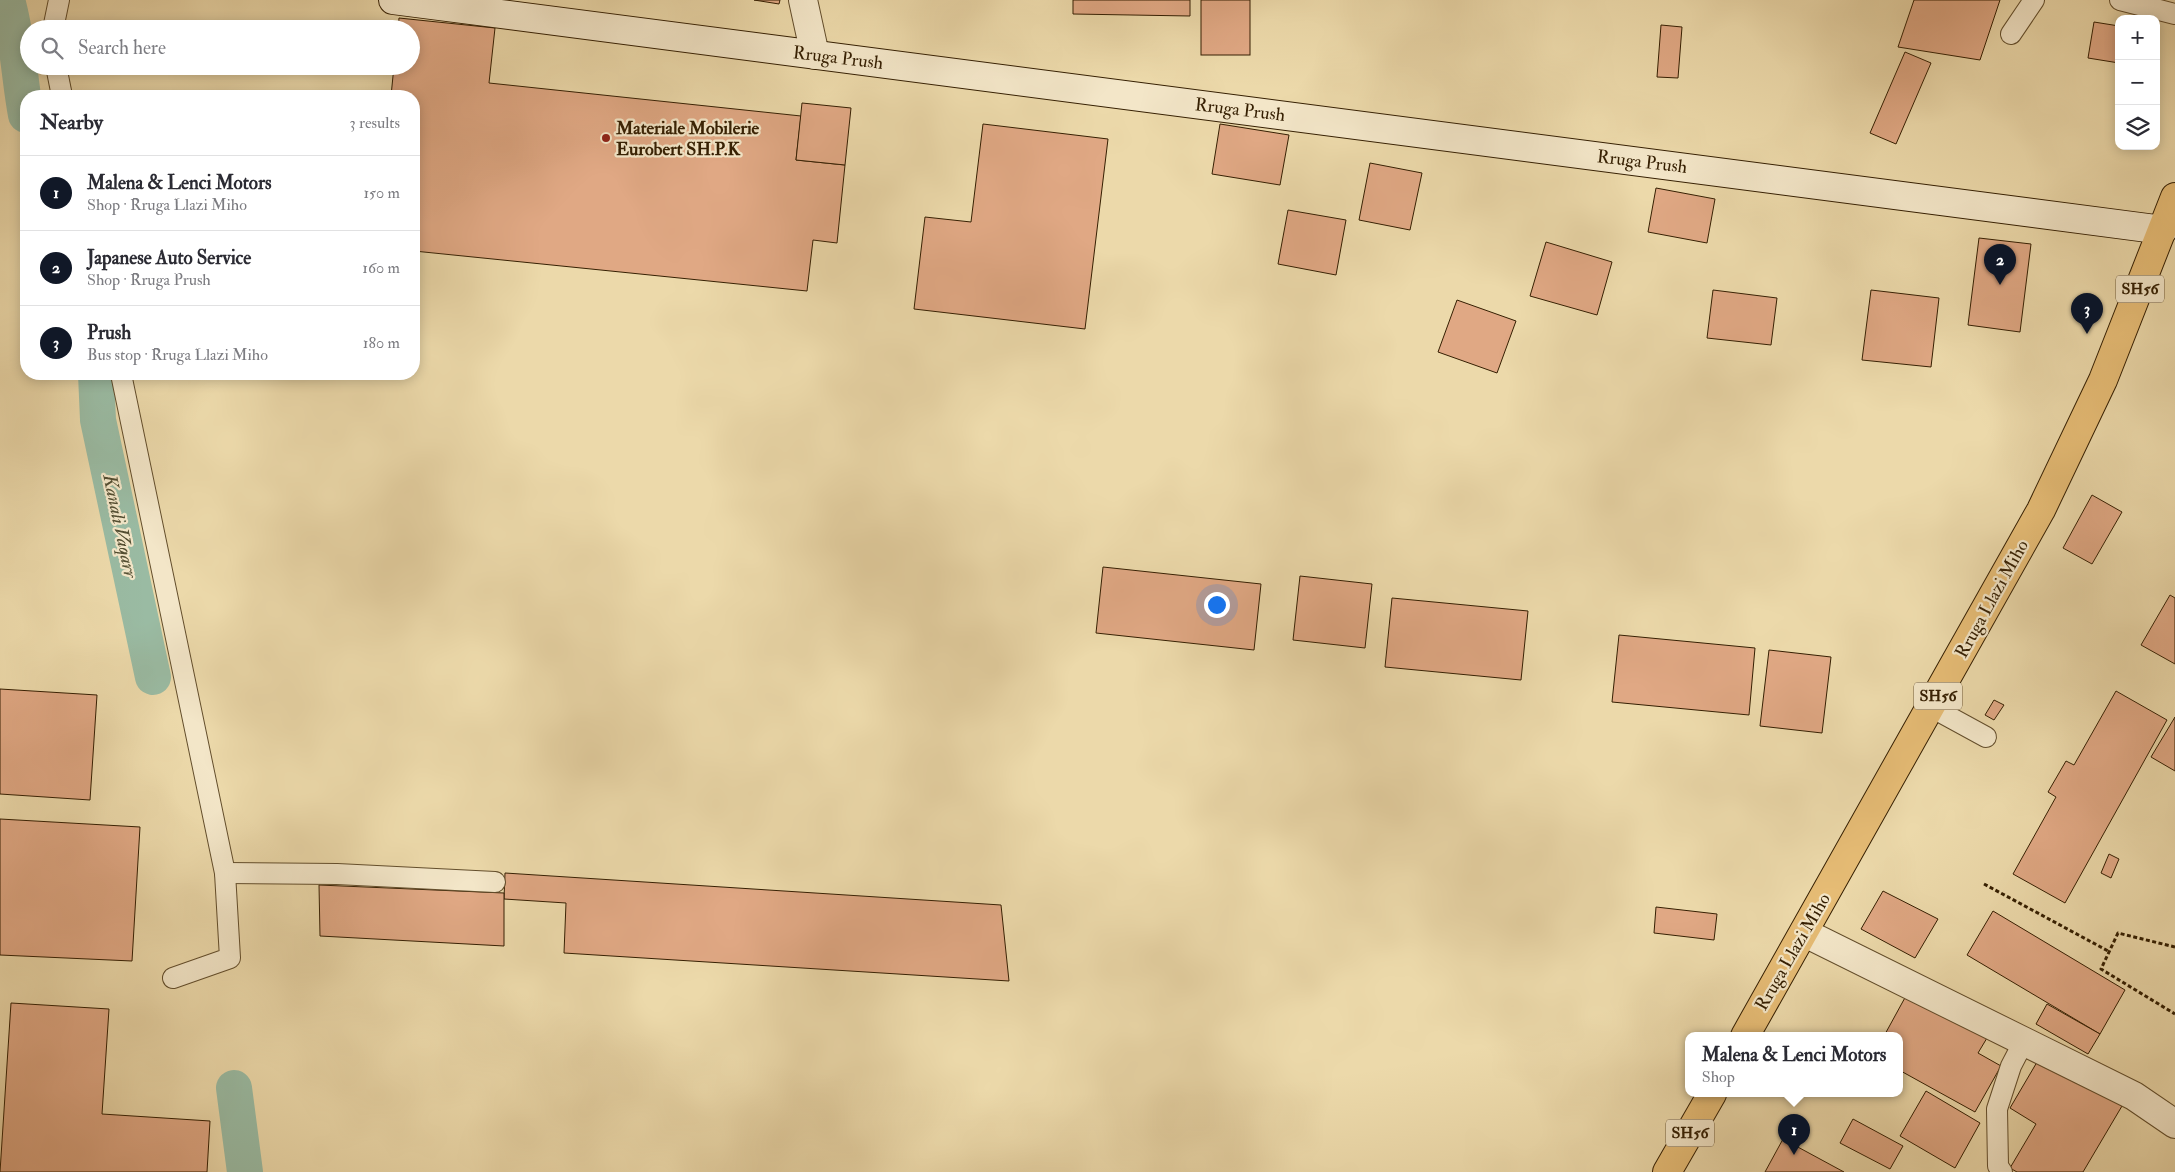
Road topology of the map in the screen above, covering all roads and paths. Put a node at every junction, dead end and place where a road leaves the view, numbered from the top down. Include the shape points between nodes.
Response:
1 (58, 0) edge
2 (393, 0) edge
3 (803, 0) edge
4 (2034, 0) edge
5 (2120, 0) edge
6 (2175, 14) edge
7 (55, 20) edge
8 (2011, 34) dead end
9 (814, 55) junction
10 (58, 75) edge
11 (61, 90) edge
12 (2175, 197) edge
13 (2163, 230) junction
14 (121, 380) edge
15 (1931, 707) junction
16 (1986, 737) dead end
17 (225, 873) junction
18 (495, 882) dead end
19 (1984, 884) dead end
20 (1805, 933) junction
21 (2175, 947) edge
22 (2110, 952) junction
23 (173, 978) dead end
24 (2175, 1014) edge
25 (1747, 1032) edge
26 (2024, 1041) junction
27 (1710, 1097) edge
28 (2175, 1124) edge
29 (1667, 1172) edge
30 (2002, 1172) edge

1 - 7 lane
2 - 9 street, Rruga Prush
3 - 9 street
4 - 8 lane
5 - 6 lane
9 - 13 street, Rruga Prush
10 - 11 lane
12 - 13 main road, Rruga Llazi Miho / SH56
13 - 15 main road, Rruga Llazi Miho / SH56 via 2074,444 2041,510
14 - 17 lane
15 - 16 lane
15 - 20 main road, Rruga Llazi Miho / SH56
17 - 18 lane via 337,874
17 - 23 lane via 230,958
19 - 22 path
20 - 25 main road, Rruga Llazi Miho / SH56
20 - 26 street
21 - 22 path via 2118,933
22 - 24 path via 2101,969
26 - 28 street via 2134,1096
26 - 30 lane via 2011,1066 1997,1109 1998,1166
27 - 29 main road, SH56

